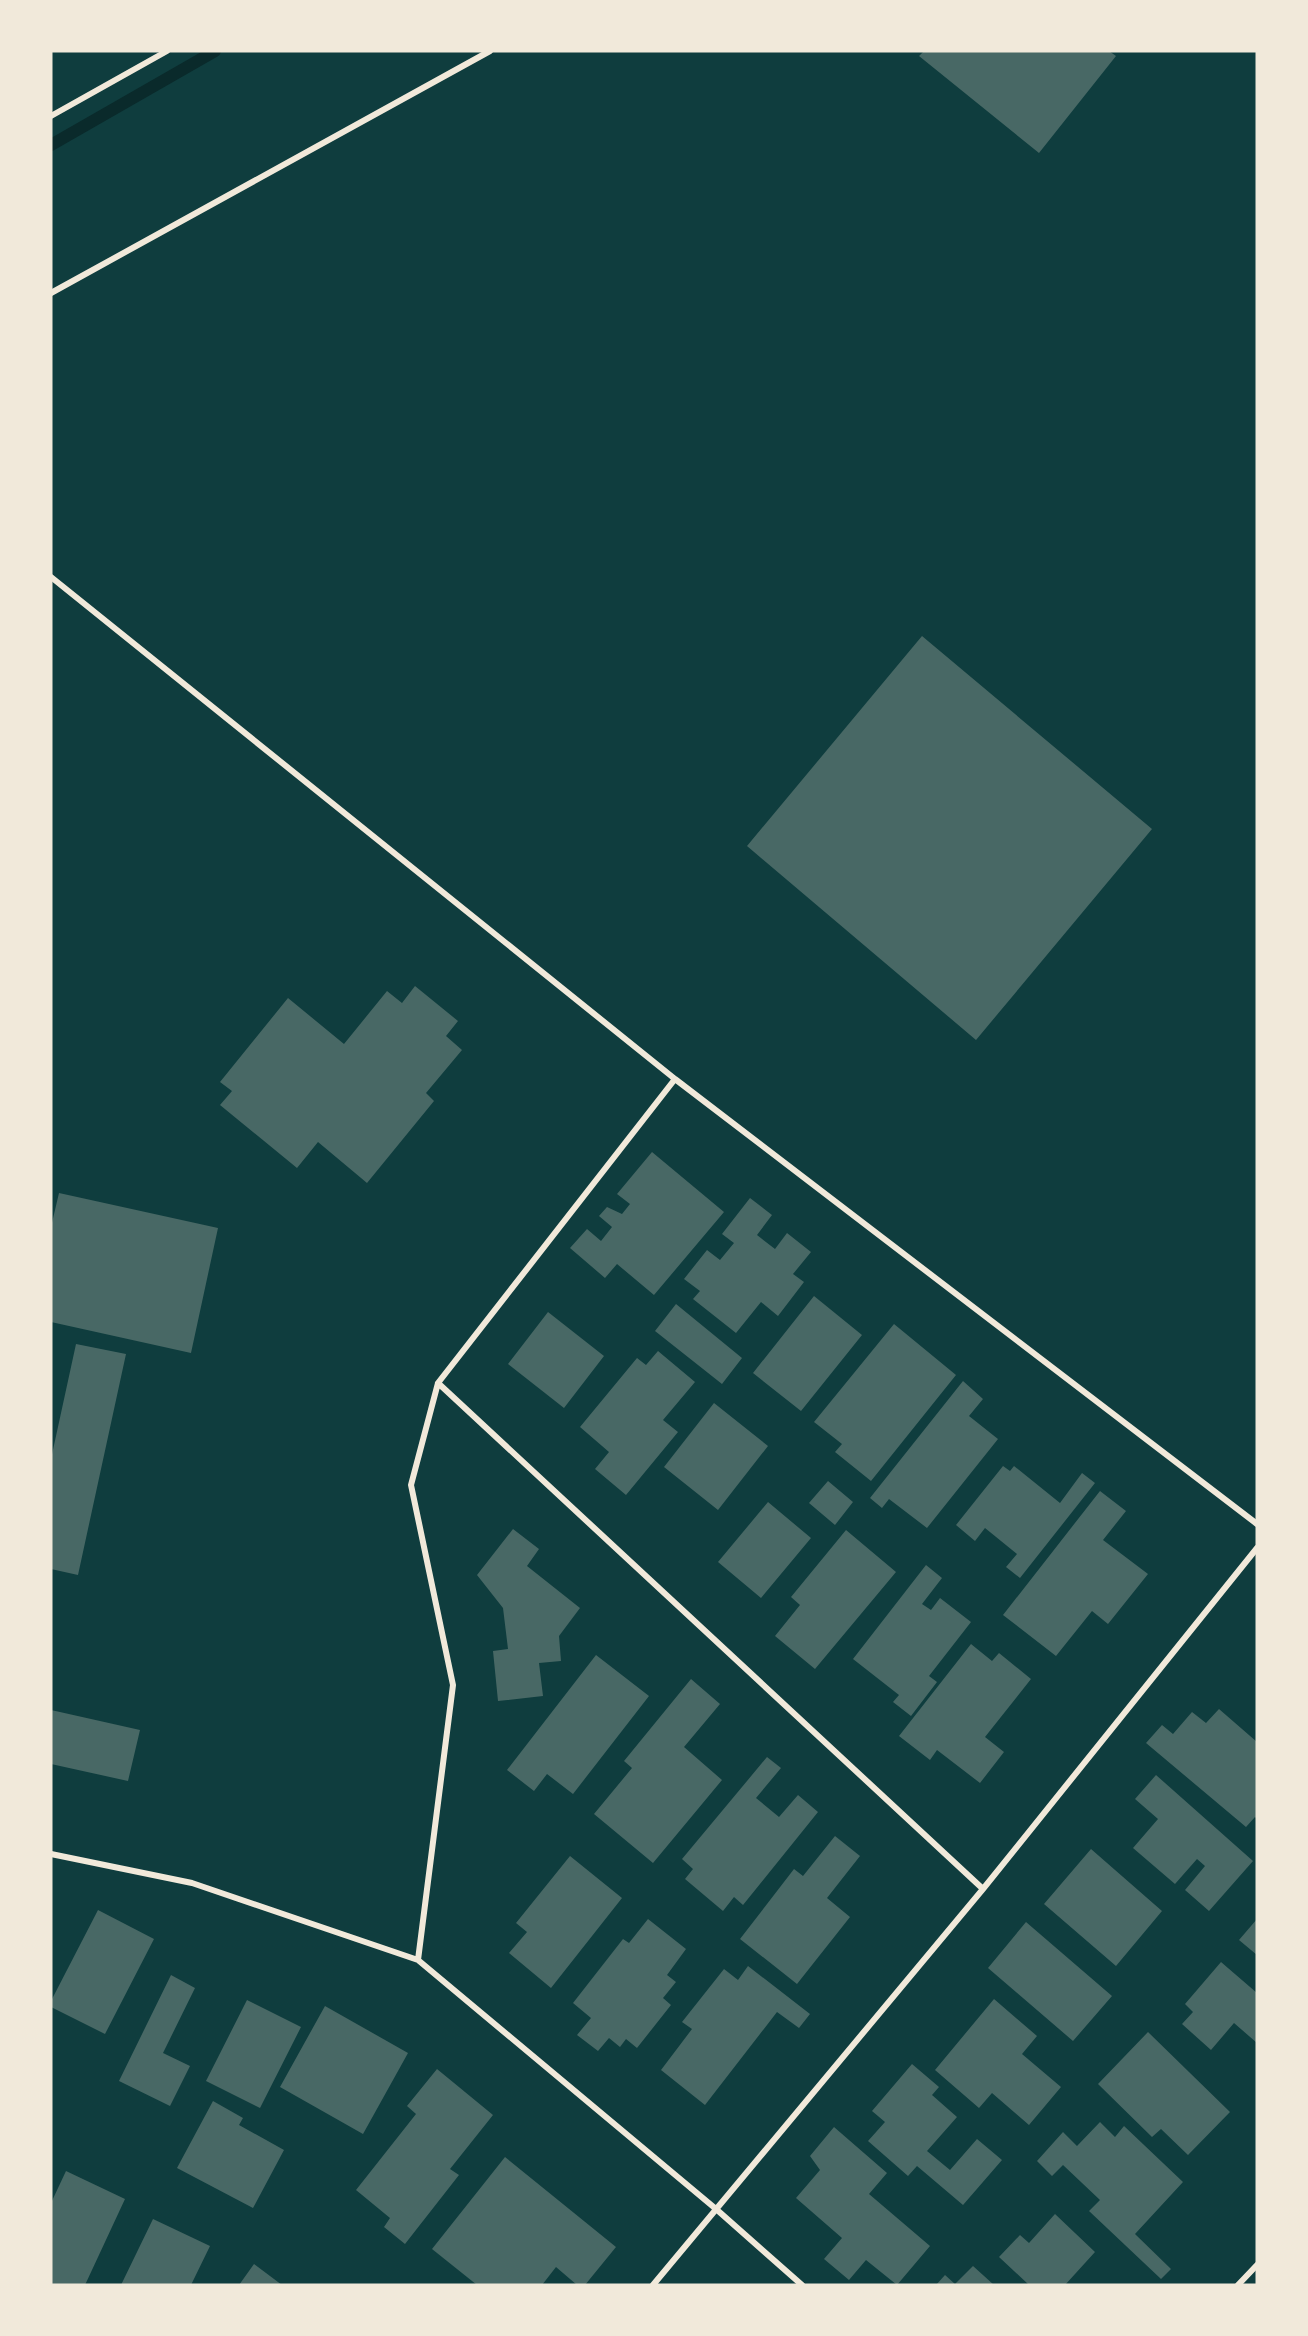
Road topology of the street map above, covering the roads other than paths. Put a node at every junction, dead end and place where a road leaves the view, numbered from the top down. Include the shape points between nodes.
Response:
1 (167, 51) edge
2 (490, 51) edge
3 (51, 116) edge
4 (51, 293) edge
5 (51, 577) edge
6 (675, 1079) junction
7 (438, 1383) junction
8 (1257, 1524) edge
9 (1257, 1548) edge
10 (51, 1854) edge
11 (983, 1889) junction
12 (418, 1960) junction
13 (716, 2209) junction
14 (1257, 2265) edge
15 (653, 2285) edge
16 (802, 2285) edge
17 (1238, 2285) edge

1 - 3 street
2 - 4 street
5 - 6 street
6 - 7 street
6 - 8 street
7 - 11 street
7 - 12 street via 411,1485 453,1685
9 - 11 street
10 - 12 street via 192,1883
11 - 13 street
12 - 13 street
13 - 15 street
13 - 16 street
14 - 17 street

